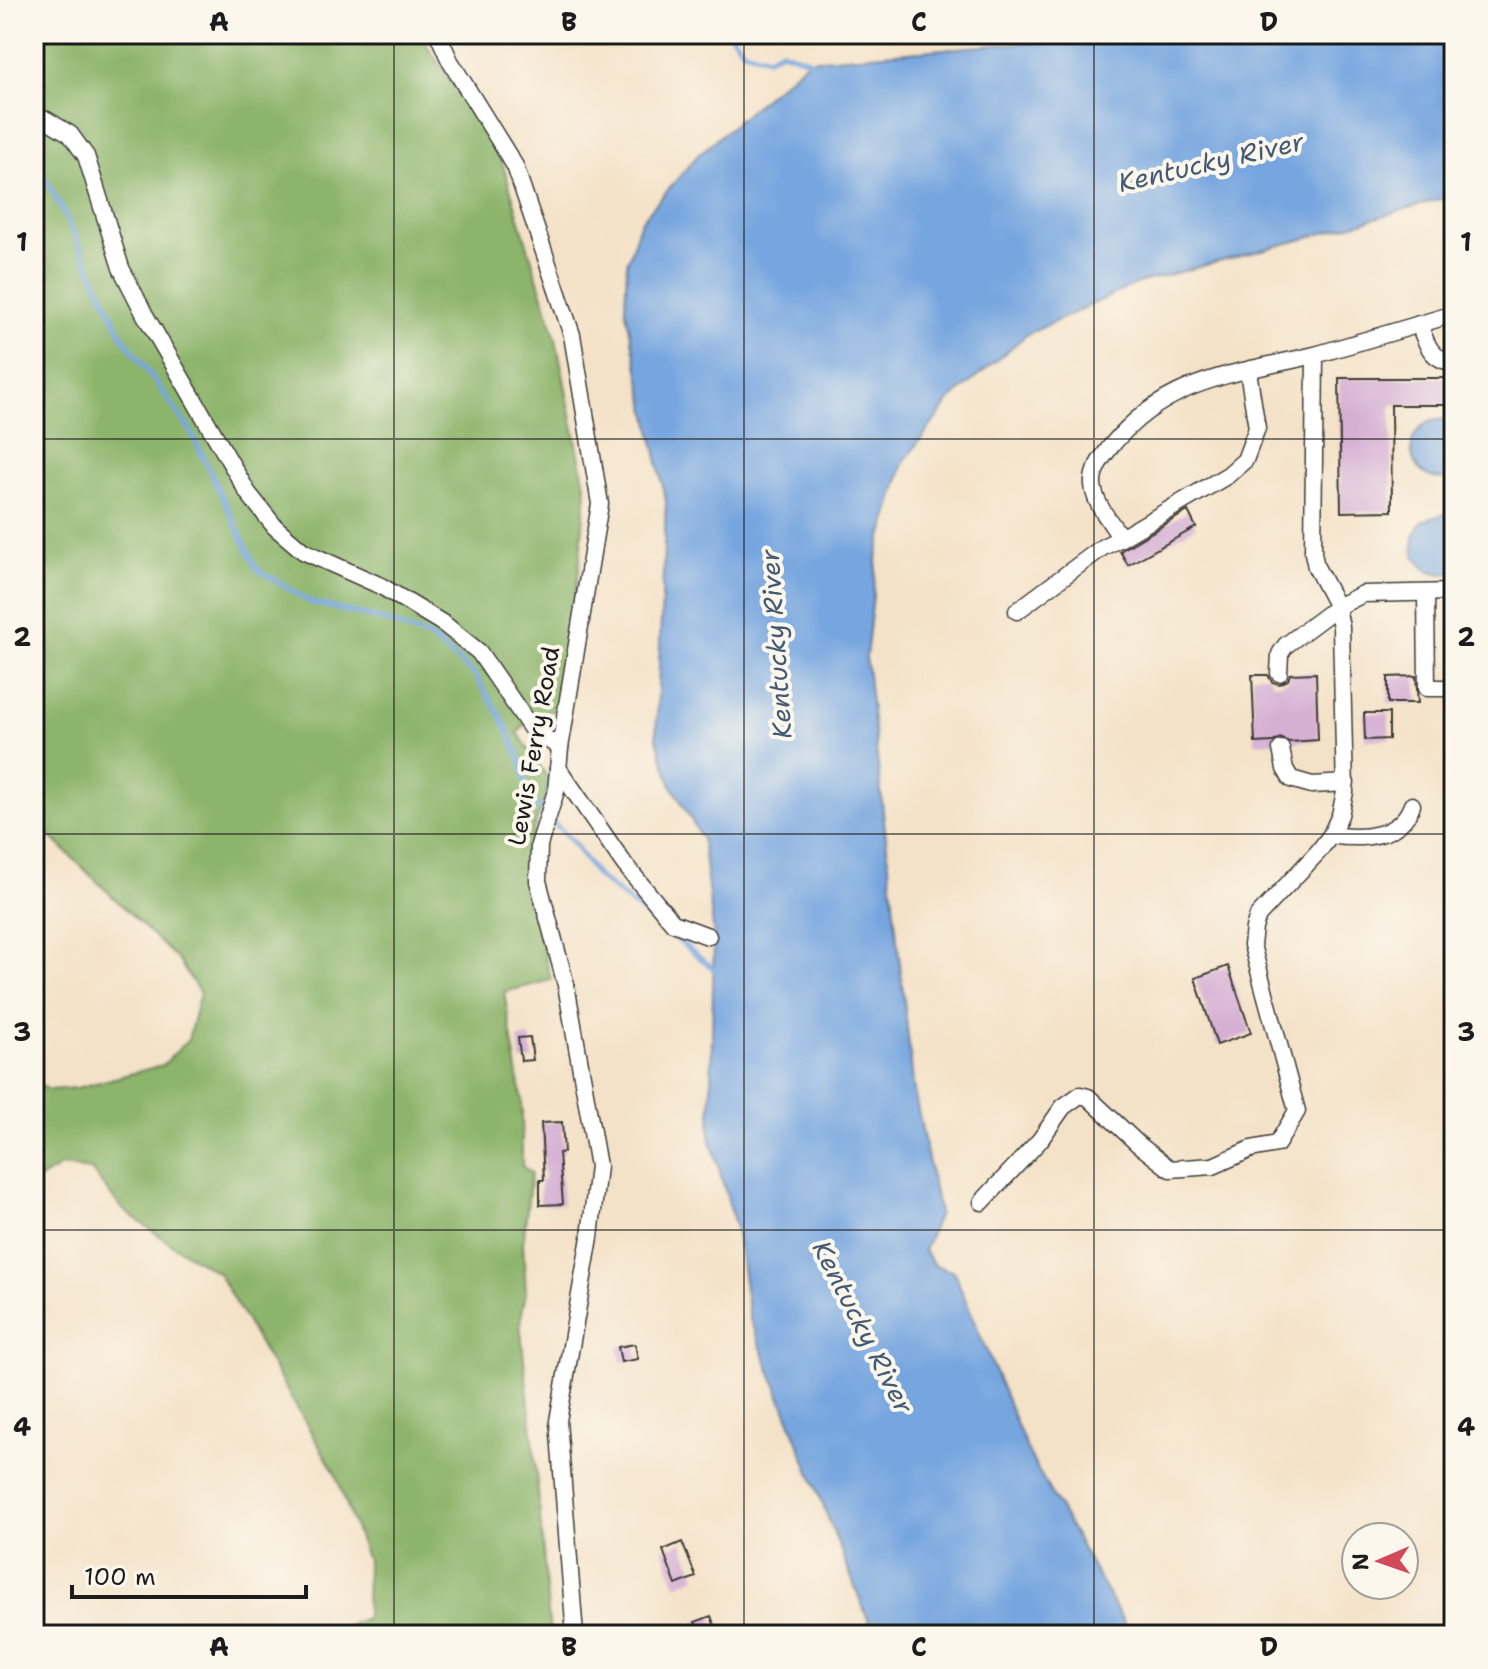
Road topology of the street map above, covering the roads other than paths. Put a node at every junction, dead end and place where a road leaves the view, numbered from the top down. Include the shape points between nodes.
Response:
1 (438, 34) edge
2 (34, 118) edge
3 (1454, 314) edge
4 (1419, 324) junction
5 (1315, 355) junction
6 (1454, 362) edge
7 (1248, 371) junction
8 (1121, 538) junction
9 (1454, 592) edge
10 (1426, 593) junction
11 (1337, 607) junction
12 (1017, 611) dead end
13 (1279, 673) dead end
14 (1451, 688) dead end
15 (560, 748) junction
16 (1281, 749) dead end
17 (558, 768) junction
18 (1346, 783) junction
19 (1412, 805) dead end
20 (1331, 835) junction
21 (708, 936) dead end
22 (982, 1202) dead end
23 (575, 1635) edge

1 - 15 street, Lewis Ferry Road via 515,166 572,335 600,504
2 - 15 street via 70,134 86,156 121,268 248,493 275,527 303,551 381,586 444,624 479,652 531,728
3 - 4 street
4 - 5 street
4 - 6 street via 1431,352
5 - 7 street
5 - 11 street via 1313,553
7 - 8 street via 1257,428 1245,460
7 - 8 street via 1181,389 1152,406 1098,462 1092,481 1096,499
8 - 12 street
9 - 10 street
10 - 11 street via 1363,594
10 - 14 street via 1427,688
11 - 13 street via 1286,645
11 - 18 street
15 - 17 street, Lewis Ferry Road
16 - 18 street via 1291,779 1312,785
17 - 21 street via 673,923
17 - 23 street, Lewis Ferry Road via 539,845 538,881 566,985 598,1166 558,1421
18 - 20 street
19 - 20 street via 1397,827 1378,835
20 - 22 street via 1258,916 1254,928 1252,945 1297,1111 1277,1144 1213,1166 1170,1169 1080,1095 1063,1107

